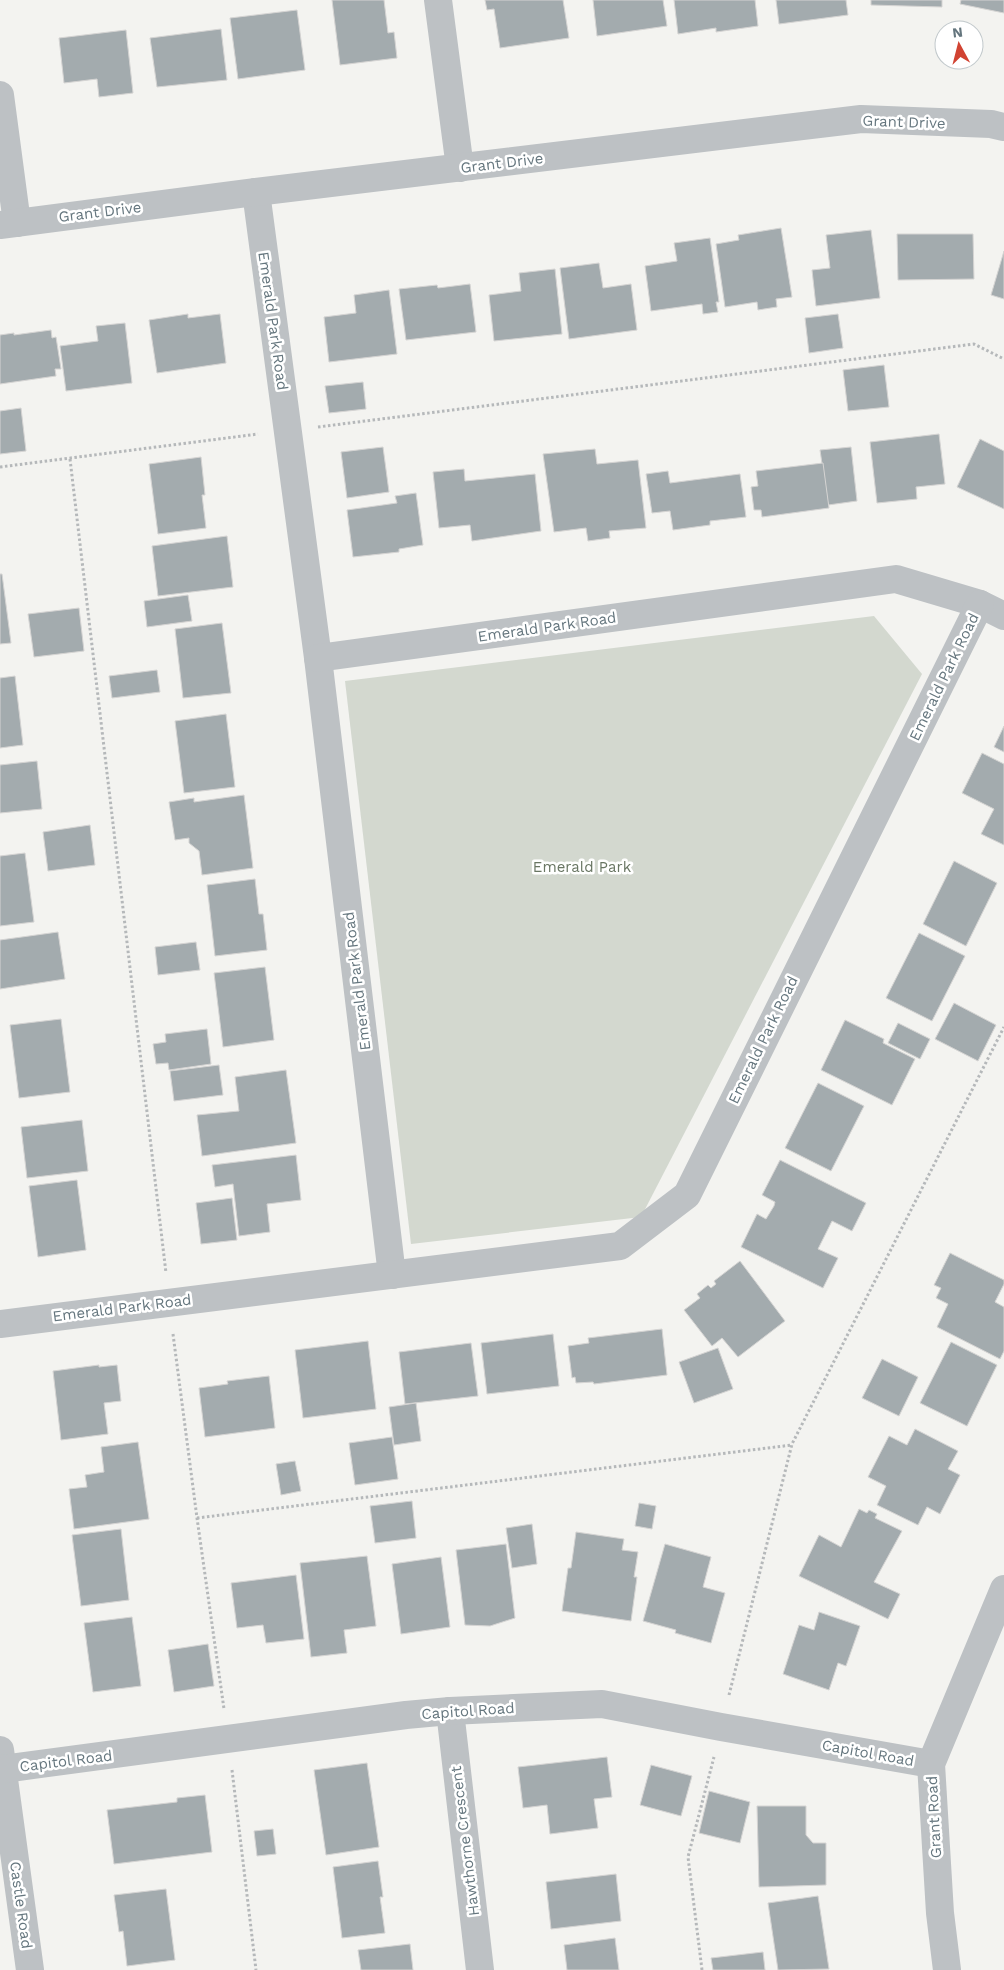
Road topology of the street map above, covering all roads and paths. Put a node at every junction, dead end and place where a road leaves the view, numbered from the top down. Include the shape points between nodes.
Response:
1 (438, 0) edge
2 (0, 96) edge
3 (1004, 127) edge
4 (460, 168) junction
5 (256, 192) junction
6 (9, 224) edge
7 (1004, 359) edge
8 (288, 431) junction
9 (70, 458) junction
10 (0, 467) edge
11 (992, 610) edge
12 (318, 658) junction
13 (1004, 1027) edge
14 (392, 1275) junction
15 (169, 1302) junction
16 (0, 1324) edge
17 (792, 1444) junction
18 (197, 1518) junction
19 (1004, 1589) edge
20 (450, 1711) junction
21 (721, 1728) junction
22 (229, 1740) junction
23 (1, 1760) edge
24 (931, 1764) junction
25 (30, 1970) edge
26 (256, 1970) edge
27 (480, 1970) edge
28 (702, 1970) edge
29 (947, 1970) edge

1 - 4 street
2 - 6 street
3 - 4 street, Grant Drive via 862,119
4 - 5 street, Grant Drive
5 - 6 street, Grant Drive
5 - 8 street, Emerald Park Road
7 - 8 path via 974,344
8 - 9 path
8 - 12 street, Emerald Park Road
9 - 10 path
9 - 15 path
11 - 12 street, Emerald Park Road via 896,579
11 - 14 street, Emerald Park Road via 686,1195 620,1246
12 - 14 street, Emerald Park Road
13 - 17 path
14 - 15 street, Emerald Park Road
15 - 16 street, Emerald Park Road
15 - 18 path
17 - 18 path
17 - 21 path
18 - 22 path
19 - 24 street, Grant Road
20 - 21 street, Capitol Road via 602,1704
20 - 22 street, Capitol Road
20 - 27 street, Hawthorne Crescent
21 - 24 street, Capitol Road
21 - 28 path via 688,1857
22 - 23 street, Capitol Road
22 - 26 path
23 - 25 street, Castle Road
24 - 29 street, Grant Road via 940,1913

